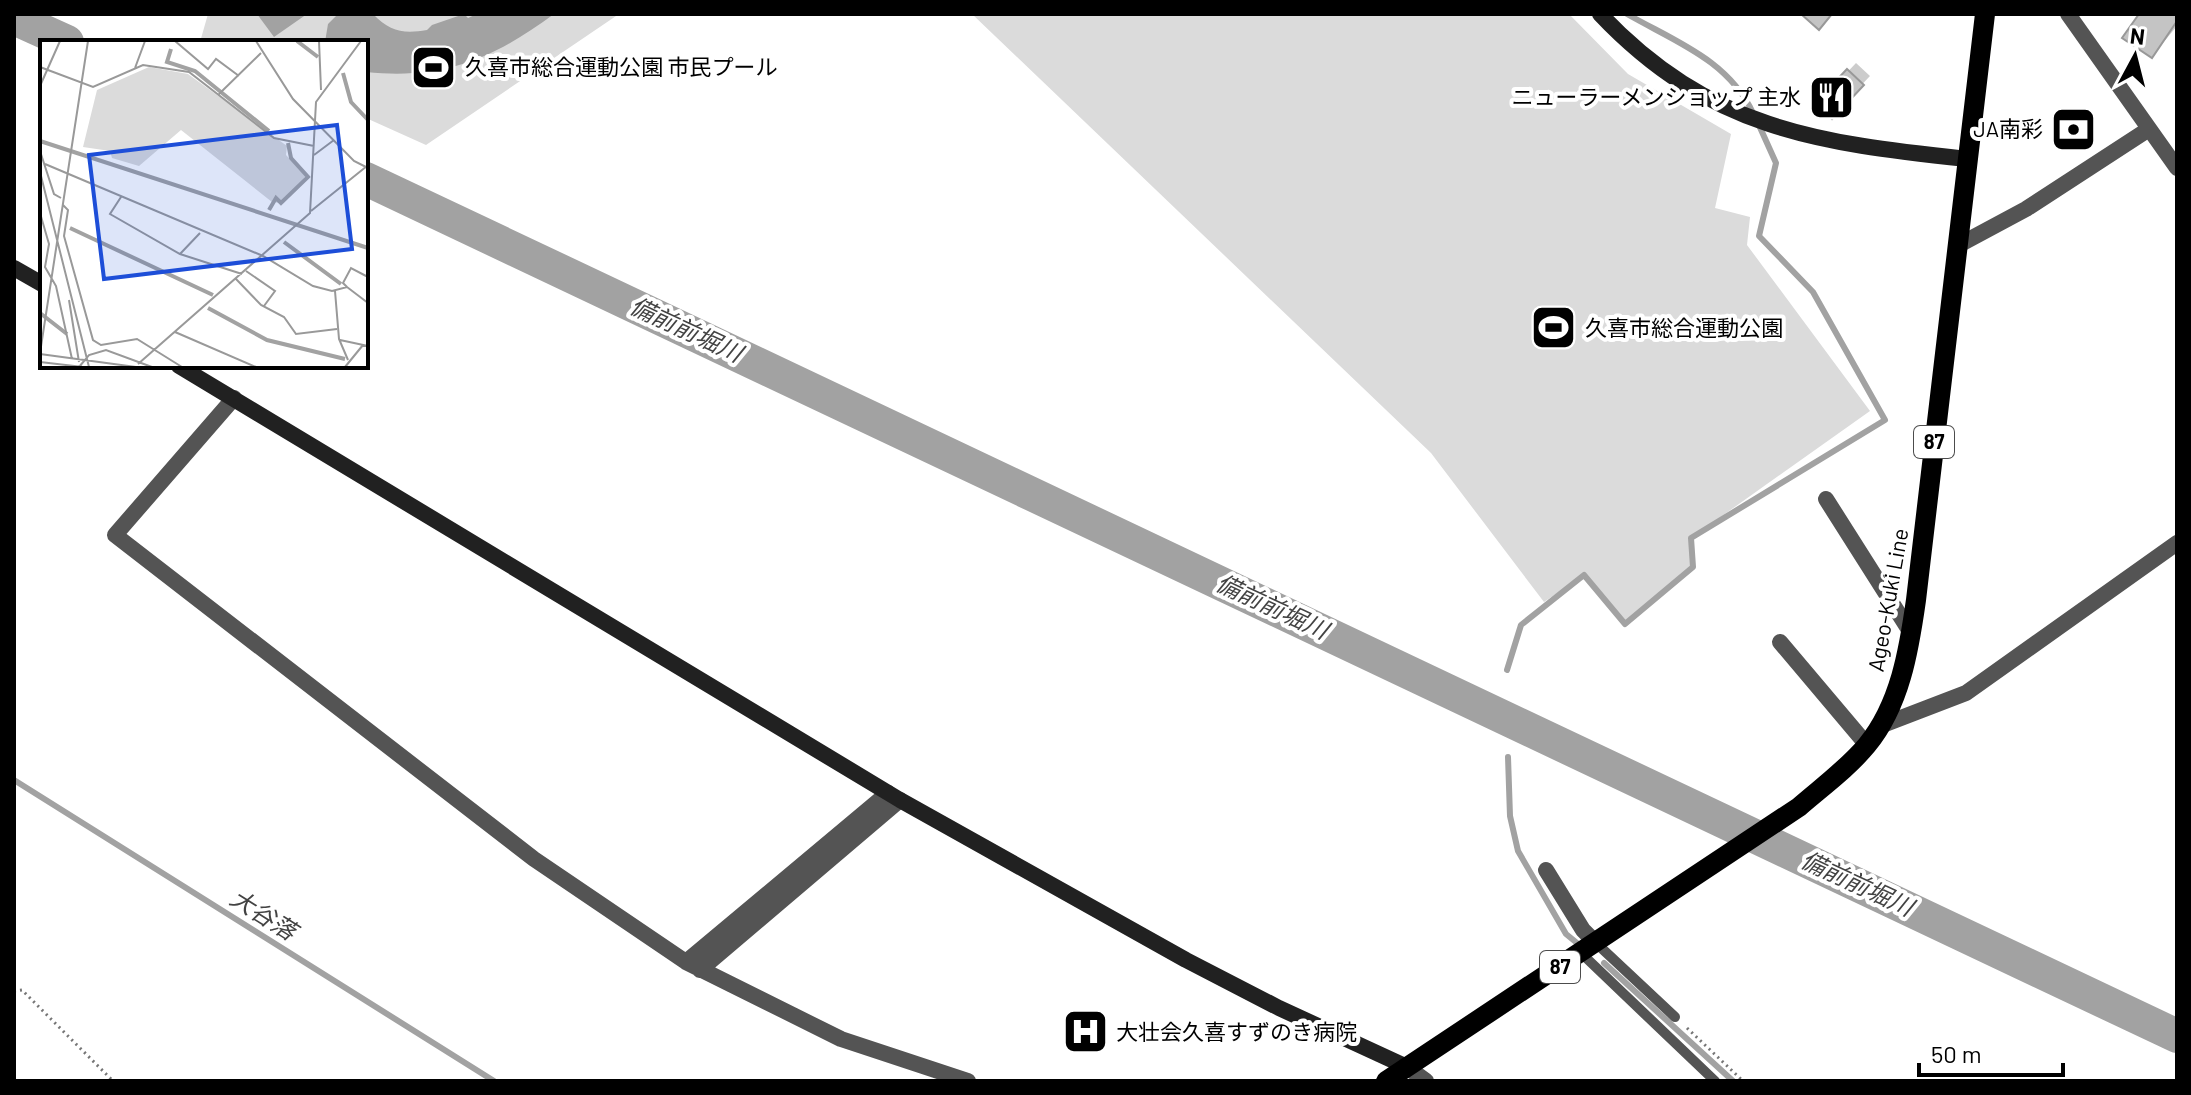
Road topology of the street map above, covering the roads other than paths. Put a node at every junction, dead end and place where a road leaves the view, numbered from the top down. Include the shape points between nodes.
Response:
1 (1600, 14) edge
2 (1985, 14) edge
3 (2068, 14) edge
4 (2149, 129) junction
5 (1967, 159) junction
6 (2177, 168) edge
7 (1957, 246) junction
8 (14, 268) edge
9 (40, 283) edge
10 (182, 368) edge
11 (234, 398) junction
12 (1826, 499) dead end
13 (2177, 543) edge
14 (1911, 633) junction
15 (1780, 642) dead end
16 (1880, 726) junction
17 (1867, 745) junction
18 (894, 796) junction
19 (1546, 870) dead end
20 (1589, 948) junction
21 (693, 966) junction
22 (1675, 1017) road end
23 (1407, 1067) junction
24 (968, 1081) edge
25 (1386, 1081) edge
26 (1426, 1081) edge
27 (1715, 1081) edge

1 - 5 street via 1671,77 1733,112 1814,137
2 - 5 main road, Ageo-Kuki Line / 87
3 - 4 street
4 - 6 street
4 - 7 street via 2026,209
5 - 7 main road, Ageo-Kuki Line / 87
7 - 14 main road, Ageo-Kuki Line / 87
8 - 9 street
10 - 11 street
11 - 18 street
11 - 21 street via 115,535 534,859
12 - 14 street
13 - 16 street via 1966,693
14 - 16 main road, Ageo-Kuki Line / 87 via 1904,667
15 - 17 street
16 - 17 main road, Ageo-Kuki Line / 87
17 - 20 main road, Ageo-Kuki Line / 87 via 1777,821
18 - 21 street
18 - 23 street via 1186,960
19 - 20 street
20 - 22 lane
20 - 23 main road, Ageo-Kuki Line / 87
20 - 27 lane
21 - 24 street via 841,1039
23 - 25 main road, Ageo-Kuki Line / 87
23 - 26 street

